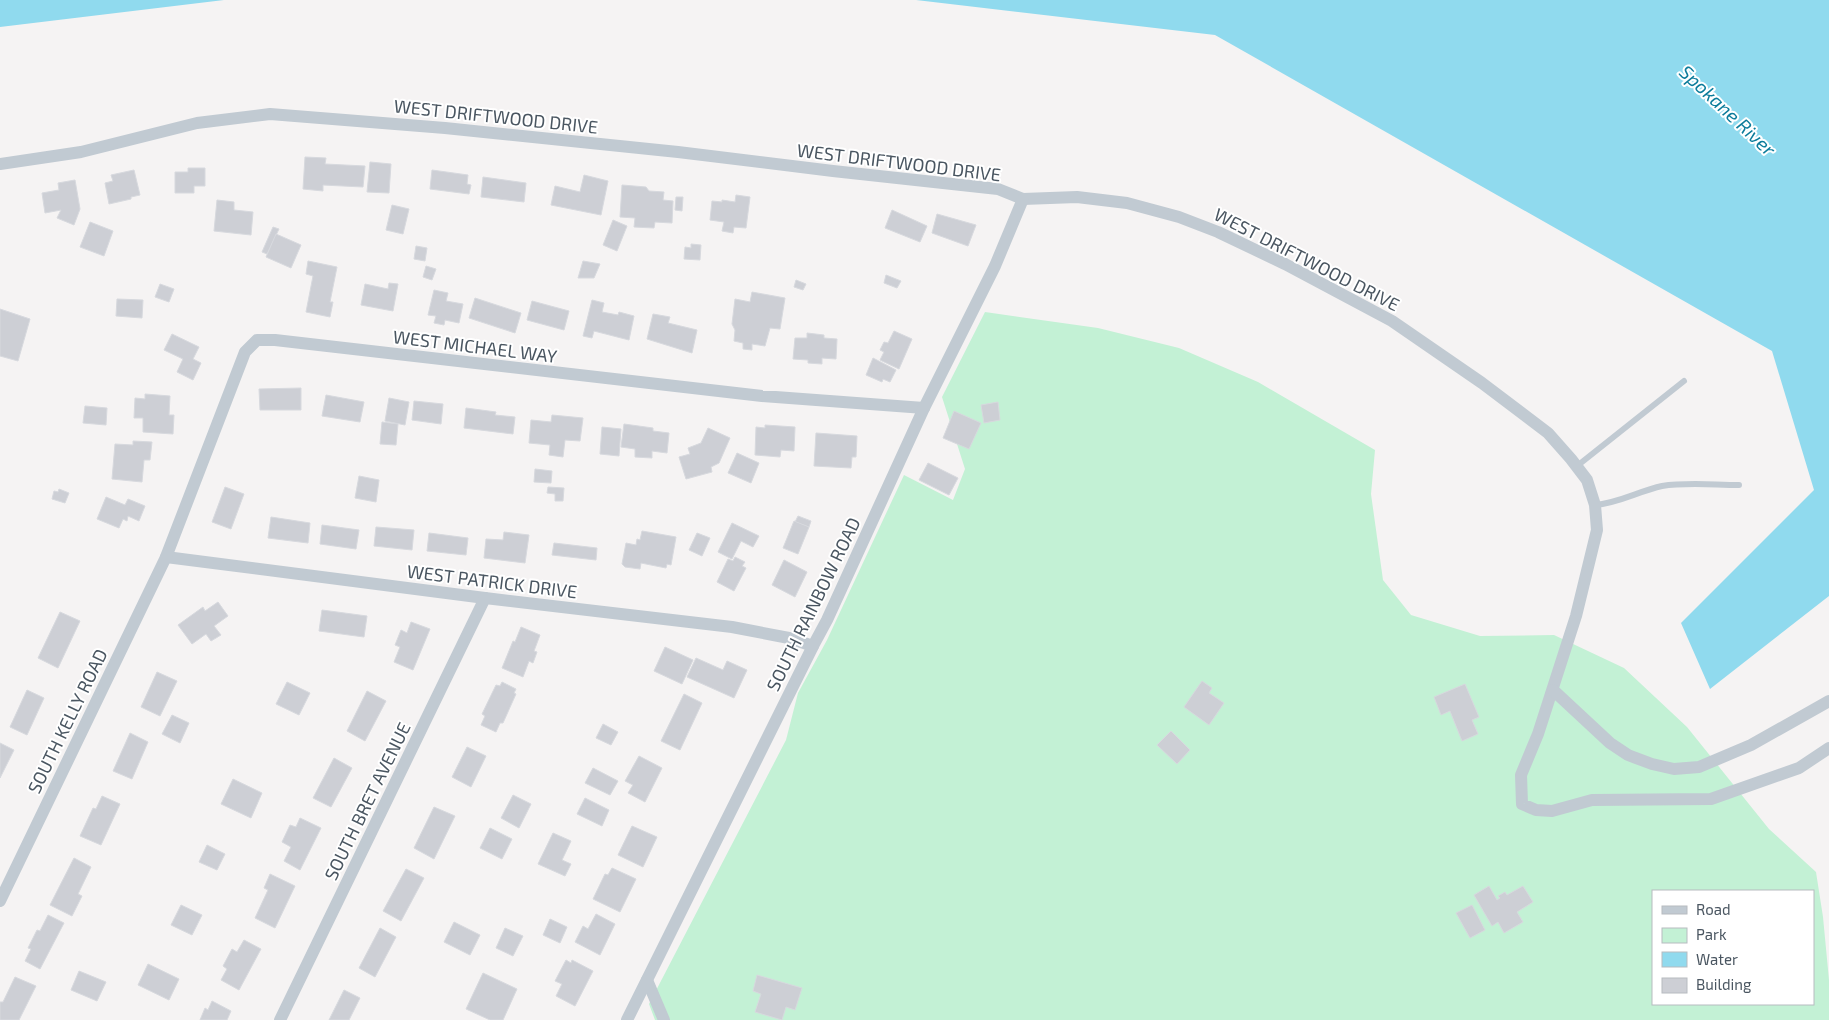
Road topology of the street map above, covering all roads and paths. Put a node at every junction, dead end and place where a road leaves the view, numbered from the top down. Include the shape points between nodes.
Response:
1 (0, 164) edge
2 (1023, 199) junction
3 (1684, 380) dead end
4 (924, 408) junction
5 (1577, 466) junction
6 (1739, 485) dead end
7 (1596, 505) junction
8 (166, 557) junction
9 (485, 598) junction
10 (812, 646) junction
11 (1553, 690) junction
12 (1829, 701) edge
13 (1829, 748) edge
14 (0, 901) edge
15 (647, 980) junction
16 (280, 1020) edge
17 (627, 1020) edge
18 (664, 1020) edge

1 - 2 street, WEST DRIFTWOOD DRIVE via 82,152 197,123 270,114 678,152 998,189
2 - 4 street, SOUTH RAINBOW ROAD via 995,266
2 - 5 street, WEST DRIFTWOOD DRIVE via 1077,197 1126,203 1179,217 1285,264 1392,321 1458,366 1548,434
3 - 5 lane
4 - 8 street, WEST MICHAEL WAY via 762,396 257,340 245,352
4 - 10 street, SOUTH RAINBOW ROAD via 827,620
5 - 7 street, WEST DRIFTWOOD DRIVE via 1587,480
6 - 7 lane via 1662,486
7 - 11 street, WEST DRIFTWOOD DRIVE via 1597,530 1590,566
8 - 9 street, WEST PATRICK DRIVE
8 - 14 street, SOUTH KELLY ROAD
9 - 10 street, WEST PATRICK DRIVE via 732,627
9 - 16 street, SOUTH BRET AVENUE
10 - 15 street, SOUTH RAINBOW ROAD
11 - 12 street via 1610,743 1628,755 1674,769 1699,768 1751,745
11 - 13 street, WEST DRIFTWOOD DRIVE via 1521,775 1522,804 1536,810 1552,811 1592,800 1711,798 1799,768
15 - 17 street, SOUTH RAINBOW ROAD
15 - 18 street

